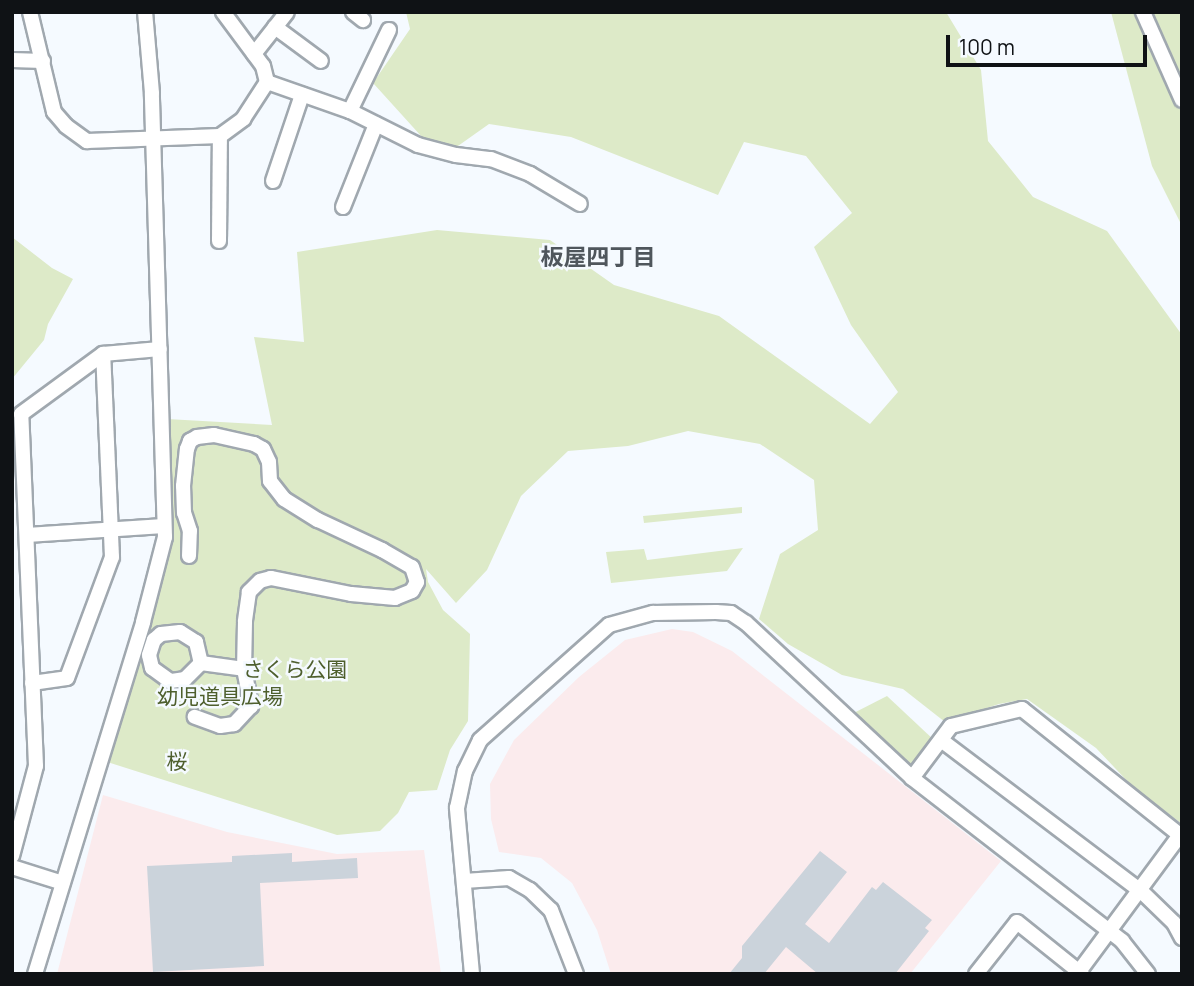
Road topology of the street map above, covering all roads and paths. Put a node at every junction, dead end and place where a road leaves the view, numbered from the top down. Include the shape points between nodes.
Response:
1 (30, 12) edge
2 (145, 12) edge
3 (223, 12) edge
4 (287, 12) edge
5 (1143, 12) edge
6 (275, 27) junction
7 (388, 30) dead end
8 (254, 54) junction
9 (12, 60) edge
10 (43, 61) junction
11 (321, 61) dead end
12 (267, 82) junction
13 (302, 95) junction
14 (1182, 100) edge
15 (350, 111) junction
16 (376, 124) junction
17 (220, 136) junction
18 (153, 140) junction
19 (273, 181) dead end
20 (580, 204) dead end
21 (343, 207) dead end
22 (219, 241) dead end
23 (160, 349) junction
24 (103, 354) junction
25 (164, 526) junction
26 (111, 530) junction
27 (27, 535) junction
28 (189, 556) dead end
29 (201, 663) dead end
30 (244, 669) junction
31 (32, 683) junction
32 (195, 718) dead end
33 (941, 740) junction
34 (912, 778) junction
35 (12, 856) edge
36 (12, 867) edge
37 (464, 881) junction
38 (63, 883) junction
39 (1141, 891) junction
40 (1110, 932) junction
41 (1182, 938) edge
42 (1079, 973) edge
43 (35, 974) edge
44 (472, 974) edge
45 (576, 974) edge
46 (976, 974) edge
47 (1148, 974) edge

1 - 10 street
2 - 18 street
3 - 8 street
4 - 6 street
5 - 14 street
6 - 8 street
6 - 11 street
7 - 15 street
8 - 12 street
9 - 10 street
10 - 18 street via 54,112 66,126 87,141
12 - 13 street
12 - 17 street via 243,119
13 - 15 street
13 - 19 street
15 - 16 street
16 - 20 street via 418,145 491,159
16 - 21 street
17 - 18 street
17 - 22 street
18 - 23 street
23 - 24 street
23 - 25 street
24 - 26 street
24 - 27 street via 21,414
25 - 26 street
25 - 38 street via 143,622
26 - 27 street
26 - 31 street via 112,557 66,678
27 - 31 street
28 - 30 street via 183,486 187,449 197,437 214,435 259,446 267,456 270,481 284,499 415,571 415,587 395,598 260,580 249,592
29 - 30 street
30 - 32 street via 251,706 240,720 220,726
31 - 35 street via 36,766
33 - 34 street
33 - 39 street
33 - 39 street via 951,726 1022,709 1180,835
34 - 37 street via 739,618 716,612 653,613 609,625 480,740 465,771 457,807
34 - 40 street
36 - 38 street
37 - 44 street
37 - 45 street via 509,878 530,890 551,909
38 - 43 street
39 - 40 street
39 - 41 street via 1174,923
40 - 42 street
40 - 47 street
42 - 46 street via 1017,922

